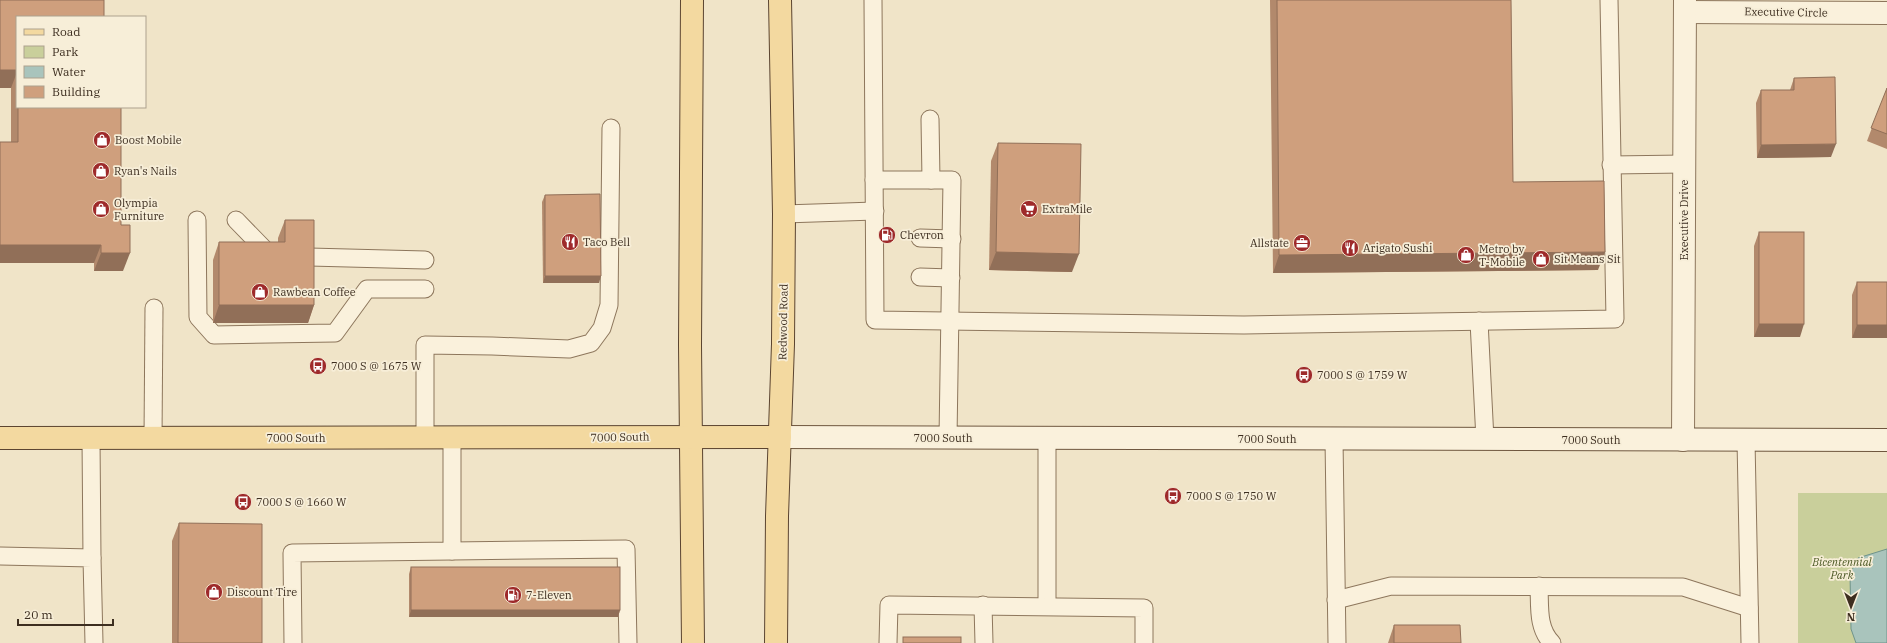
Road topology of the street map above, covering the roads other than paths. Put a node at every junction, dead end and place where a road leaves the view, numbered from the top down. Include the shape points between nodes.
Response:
1 (692, 0) edge
2 (780, 0) edge
3 (873, 0) edge
4 (1609, 0) edge
5 (1685, 6) edge
6 (1887, 13) edge
7 (930, 119) dead end
8 (611, 128) dead end
9 (1684, 164) junction
10 (1611, 165) junction
11 (874, 180) junction
12 (930, 180) junction
13 (875, 211) junction
14 (784, 214) junction
15 (197, 220) dead end
16 (236, 220) dead end
17 (920, 238) dead end
18 (952, 239) junction
19 (425, 260) dead end
20 (920, 277) dead end
21 (951, 278) junction
22 (425, 289) dead end
23 (154, 308) dead end
24 (951, 321) junction
25 (1479, 321) junction
26 (692, 436) junction
27 (425, 437) junction
28 (780, 437) junction
29 (0, 438) edge
30 (91, 438) junction
31 (153, 438) junction
32 (452, 438) junction
33 (948, 438) junction
34 (1047, 439) junction
35 (1334, 439) junction
36 (1485, 440) junction
37 (1683, 440) junction
38 (1746, 440) junction
39 (1887, 440) edge
40 (452, 551) junction
41 (0, 556) edge
42 (92, 558) junction
43 (1539, 586) junction
44 (1336, 600) junction
45 (983, 605) junction
46 (1047, 605) junction
47 (1749, 608) junction
48 (94, 643) edge
49 (293, 643) edge
50 (628, 643) edge
51 (693, 643) edge
52 (776, 643) edge
53 (888, 643) edge
54 (984, 643) edge
55 (1144, 643) edge
56 (1337, 643) edge
57 (1552, 643) edge
58 (1750, 643) edge

1 - 26 main road
2 - 14 main road, Redwood Road
3 - 11 lane
4 - 10 lane
5 - 6 main road, Executive Circle
5 - 9 main road, Executive Drive
7 - 12 lane
8 - 27 lane via 610,305 602,328 591,343 569,349 425,345
9 - 10 lane
9 - 37 main road, Executive Drive
10 - 25 lane via 1615,319
11 - 12 lane
11 - 13 lane
12 - 18 lane via 952,180
13 - 14 lane
13 - 24 lane via 882,237 882,277 875,320
14 - 28 main road, Redwood Road
15 - 22 lane via 198,317 214,335 335,333 367,289
16 - 19 lane via 272,256
17 - 18 lane
18 - 21 lane
20 - 21 lane
21 - 24 lane
23 - 31 lane
24 - 25 lane via 1244,324
24 - 33 lane
25 - 36 lane
26 - 28 main road, 7000 South
26 - 32 main road, 7000 South
26 - 51 main road
27 - 31 main road, 7000 South
27 - 32 main road, 7000 South
28 - 33 main road, 7000 South
28 - 52 main road, Redwood Road via 776,522
29 - 30 main road, 7000 South
30 - 31 main road, 7000 South
30 - 42 lane
32 - 40 lane
33 - 34 main road, 7000 South
34 - 35 main road, 7000 South
34 - 46 lane
35 - 36 main road, 7000 South
35 - 44 lane
36 - 37 main road, 7000 South
37 - 38 main road, 7000 South
38 - 39 main road, 7000 South
38 - 47 lane
40 - 49 lane via 292,554
40 - 50 lane via 626,549
41 - 42 lane
42 - 48 lane
43 - 44 lane via 1391,586
43 - 47 lane via 1683,587
43 - 57 lane via 1542,627 1545,636
44 - 56 lane
45 - 46 lane
45 - 53 lane via 888,605
45 - 54 lane
46 - 55 lane via 1144,608
47 - 58 lane

